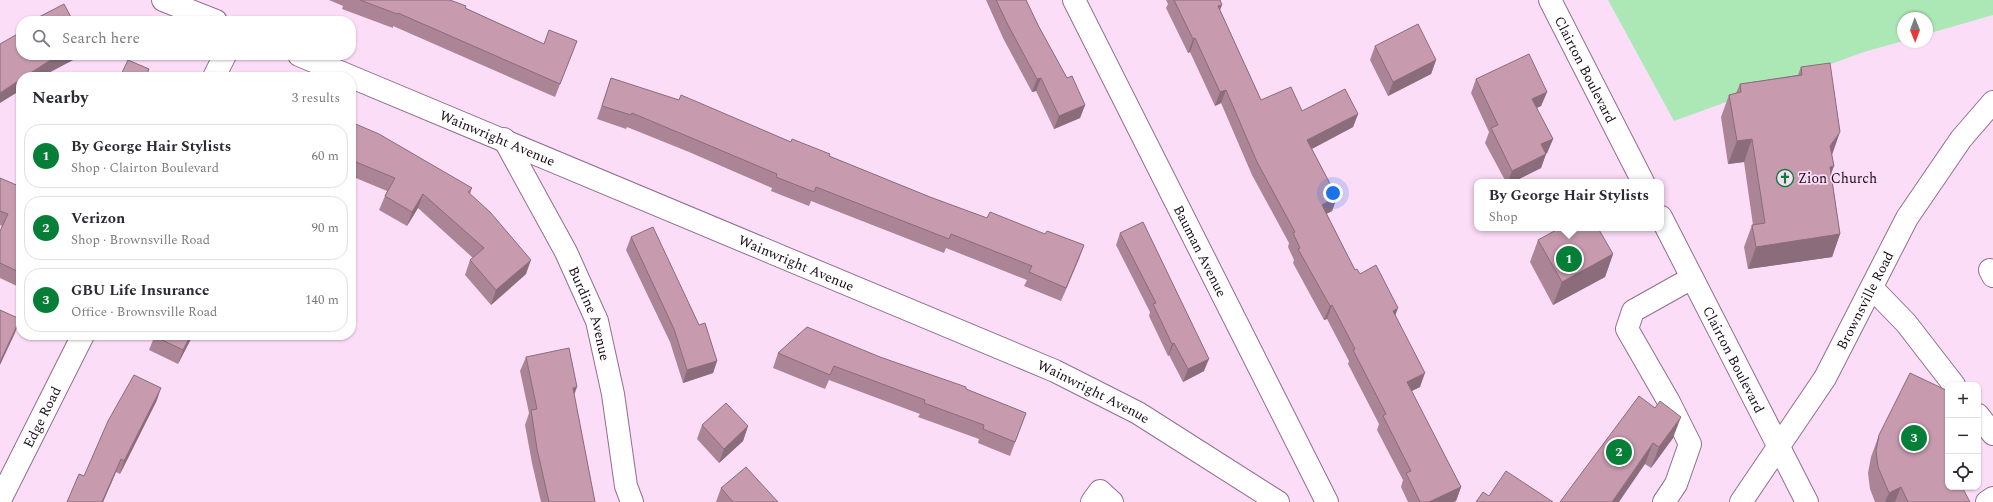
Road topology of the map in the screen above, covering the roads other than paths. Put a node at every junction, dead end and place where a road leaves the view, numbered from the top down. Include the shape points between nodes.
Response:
1 (163, 0) edge
2 (1074, 0) edge
3 (1550, 0) edge
4 (203, 16) edge
5 (222, 60) edge
6 (311, 60) edge
7 (216, 72) edge
8 (340, 72) edge
9 (356, 78) edge
10 (1993, 102) edge
11 (504, 139) junction
12 (1641, 179) edge
13 (1664, 223) edge
14 (1692, 278) junction
15 (1872, 288) junction
16 (80, 340) edge
17 (1952, 382) edge
18 (1980, 418) edge
19 (1993, 434) edge
20 (1779, 448) junction
21 (1993, 498) edge
22 (0, 500) edge
23 (632, 502) edge
24 (1092, 502) edge
25 (1112, 502) edge
26 (1278, 502) edge
27 (1327, 502) edge
28 (1664, 502) edge
29 (1741, 502) edge
30 (1806, 502) edge
31 (1987, 502) edge

1 - 4 main road
2 - 27 main road, Bauman Avenue
3 - 12 main road, Clairton Boulevard
5 - 7 main road
6 - 8 main road, Wainwright Avenue
9 - 11 main road, Wainwright Avenue
10 - 15 main road, Brownsville Road via 1961,139 1907,218
11 - 23 main road, Burdine Avenue via 566,252 597,321 613,394 626,486
11 - 26 main road, Wainwright Avenue via 1055,371 1138,413
13 - 14 main road, Clairton Boulevard
14 - 20 main road, Clairton Boulevard
14 - 28 main road via 1633,311 1627,329 1690,444 1676,484
15 - 17 main road via 1906,324
15 - 20 main road, Brownsville Road via 1825,378
16 - 22 main road, Edge Road
18 - 19 main road
20 - 29 main road, Brownsville Road
20 - 30 main road, Clairton Boulevard
21 - 31 main road
24 - 25 main road via 1100,492

